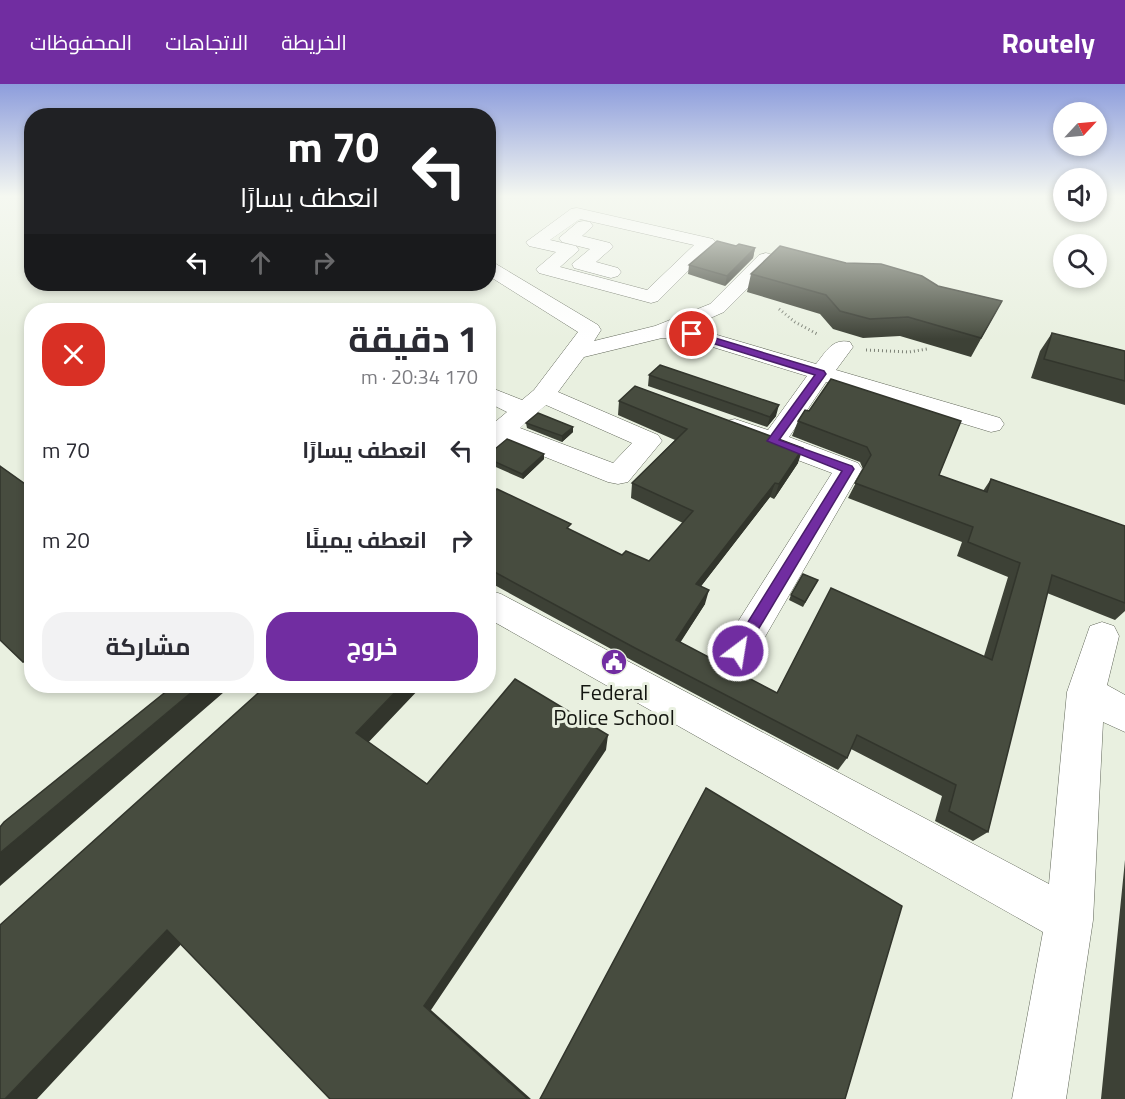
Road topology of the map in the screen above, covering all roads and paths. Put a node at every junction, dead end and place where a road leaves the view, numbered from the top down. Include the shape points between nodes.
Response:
1 (545, 244) edge
2 (593, 244) edge
3 (668, 244) edge
4 (706, 244) edge
5 (668, 253) dead end
6 (766, 259) edge
7 (496, 272) edge
8 (637, 280) junction
9 (779, 309) edge
10 (590, 330) junction
11 (662, 331) junction
12 (832, 342) joint
13 (927, 349) edge
14 (866, 350) dead end
15 (576, 352) junction
16 (821, 374) junction
17 (534, 403) junction
18 (496, 414) edge
19 (496, 416) edge
20 (709, 418) edge
21 (991, 424) dead end
22 (773, 441) junction
23 (496, 607) edge
24 (1102, 636) dead end
25 (738, 651) dead end
26 (1086, 692) junction
27 (1125, 715) edge
28 (1069, 920) junction
29 (1039, 1099) edge

1 - 8 street via 570,250 546,268
2 - 8 street via 604,247 581,264
3 - 5 street via 675,246
4 - 8 street via 651,297
6 - 11 street via 717,308
7 - 10 street
8 - 10 street
9 - 12 path
10 - 15 street
11 - 15 street
11 - 16 street via 692,334
12 - 16 street
13 - 14 path
15 - 17 street
16 - 21 street
16 - 22 street
17 - 18 street
17 - 19 street via 649,441 618,475
20 - 22 street
22 - 25 street via 848,469
23 - 28 street
24 - 26 street
26 - 27 street
26 - 28 street
28 - 29 street

